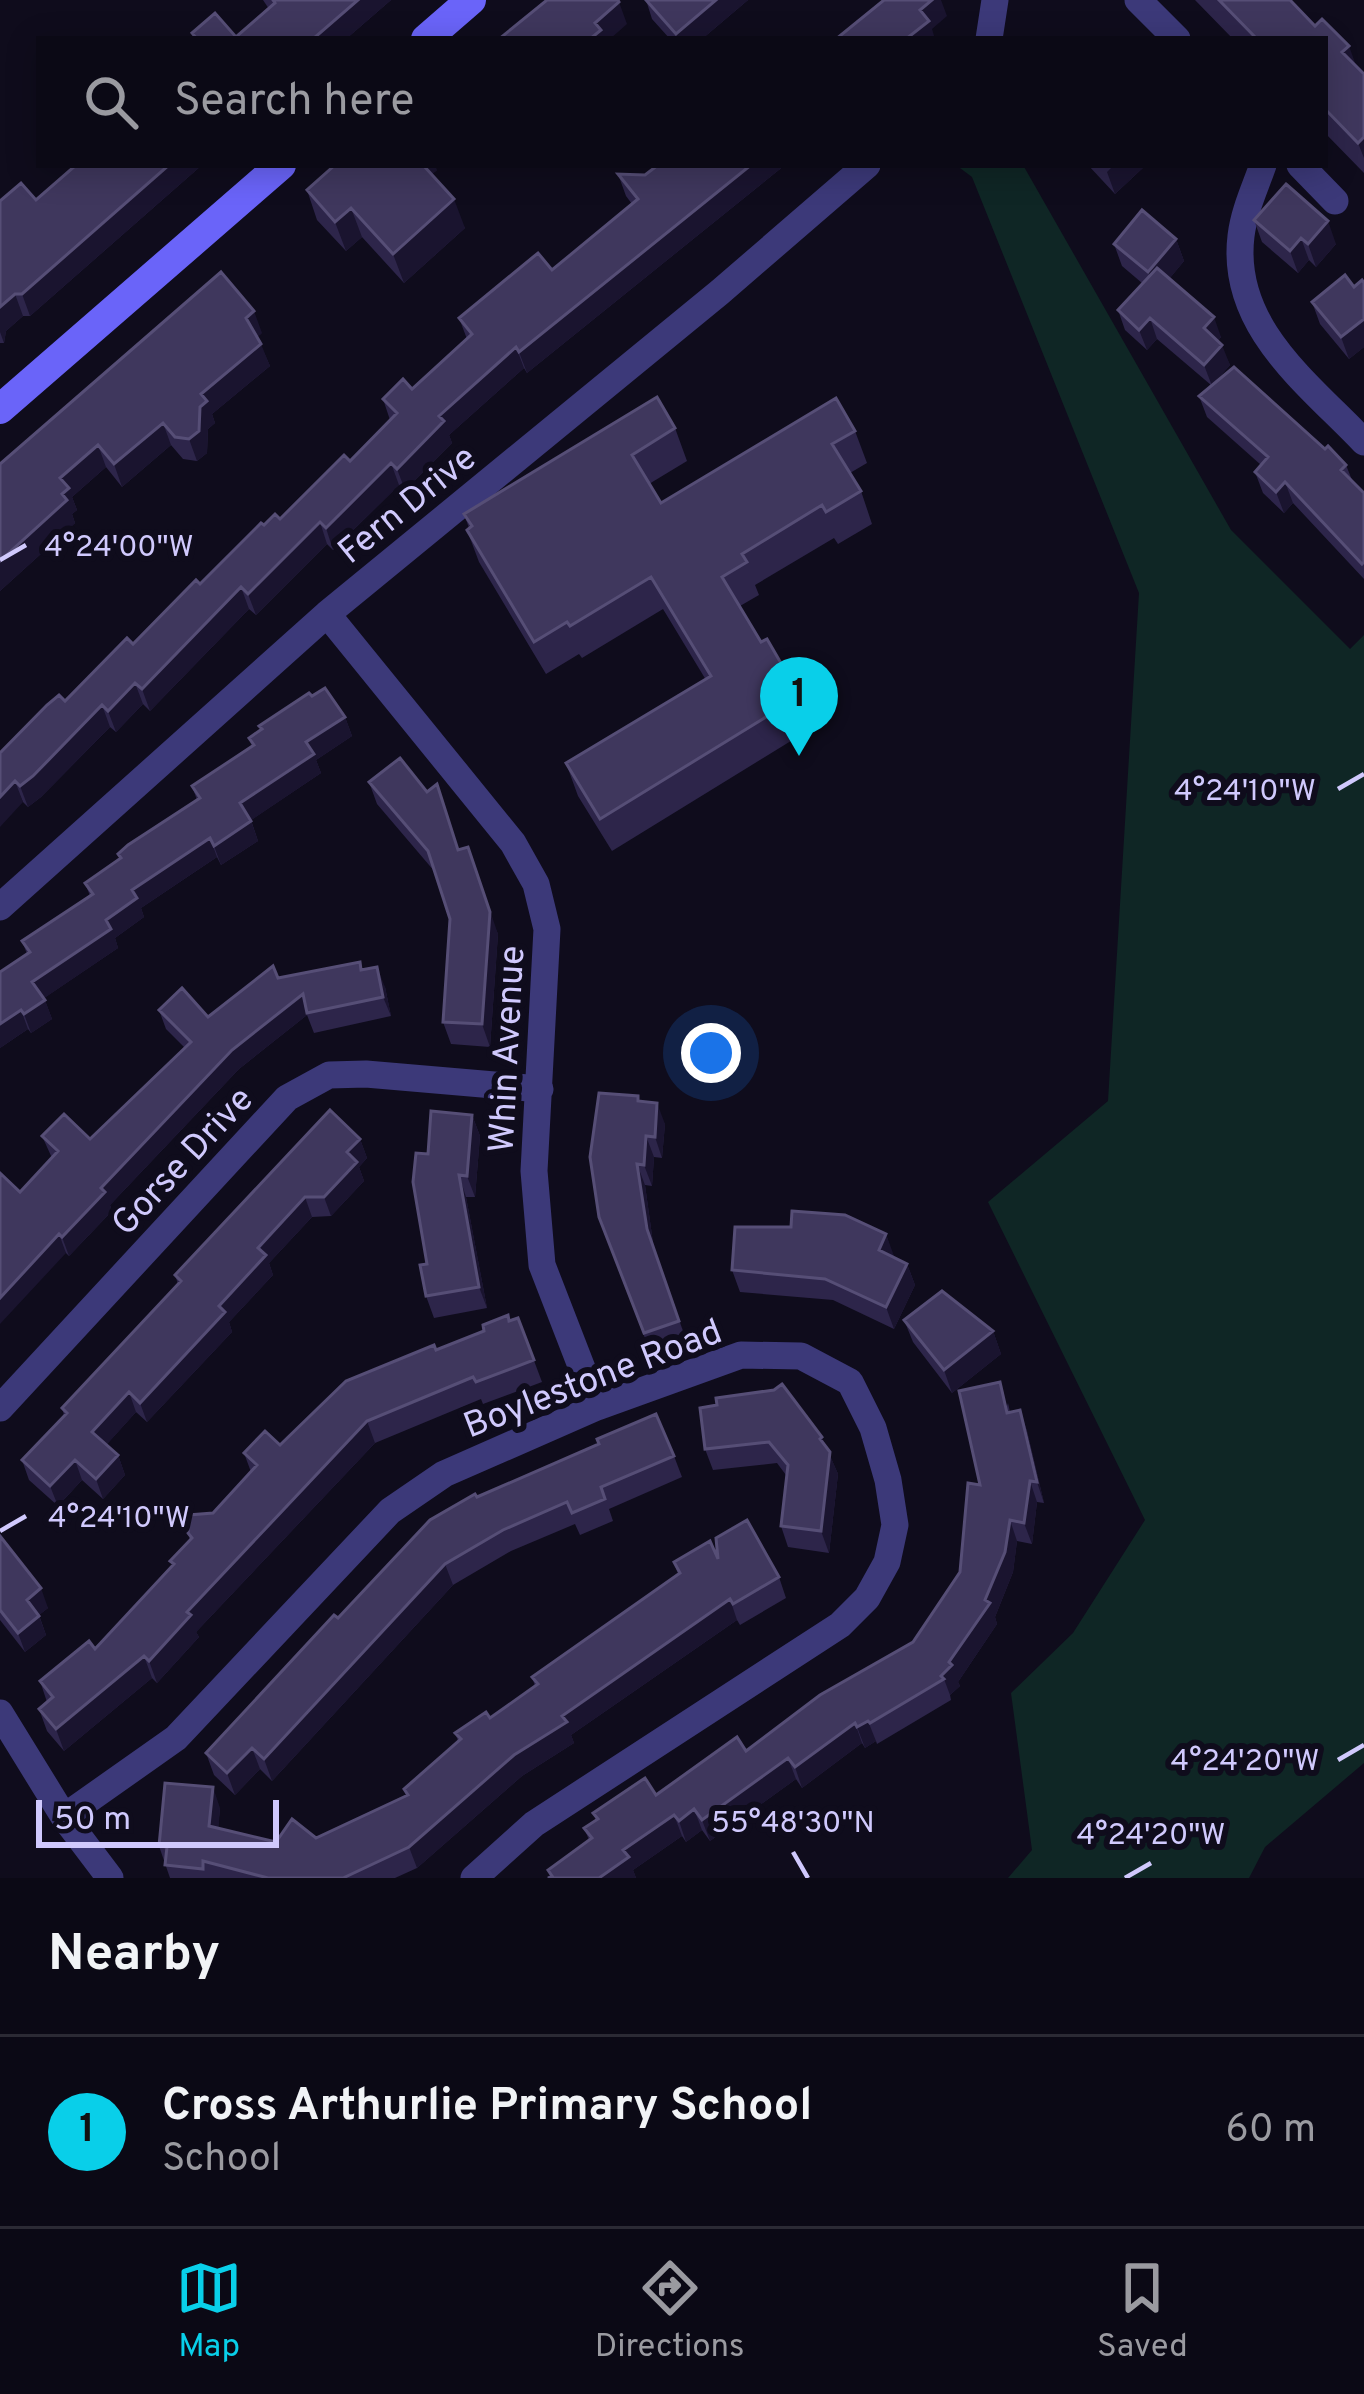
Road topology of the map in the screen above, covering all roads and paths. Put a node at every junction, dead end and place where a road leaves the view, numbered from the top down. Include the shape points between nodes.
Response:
1 (471, 0) edge
2 (995, 0) edge
3 (1138, 0) edge
4 (429, 36) edge
5 (989, 36) edge
6 (1174, 36) edge
7 (278, 168) edge
8 (864, 168) edge
9 (1262, 168) edge
10 (1303, 168) edge
11 (1335, 201) dead end
12 (0, 410) edge
13 (1364, 442) edge
14 (327, 614) junction
15 (0, 907) edge
16 (540, 1089) junction
17 (597, 1407) junction
18 (0, 1408) edge
19 (0, 1713) edge
20 (64, 1817) junction
21 (110, 1878) edge
22 (474, 1878) edge

1 - 4 main road
2 - 5 street
3 - 6 street
7 - 12 main road
8 - 14 street, Fern Drive
9 - 13 street via 1241,235 1250,310 1271,345
10 - 11 street
14 - 15 street, Fern Drive
14 - 16 street, Whin Avenue via 513,843 536,884 547,928
16 - 17 street, Whin Avenue via 534,1171 542,1264
16 - 18 street, Gorse Drive via 329,1075 287,1098
17 - 20 street, Boylestone Road via 444,1474 390,1511 176,1738
17 - 22 street, Boylestone Road via 741,1355 801,1356 850,1382 873,1428 896,1525 866,1598 840,1625 534,1824
19 - 20 street
20 - 21 street

